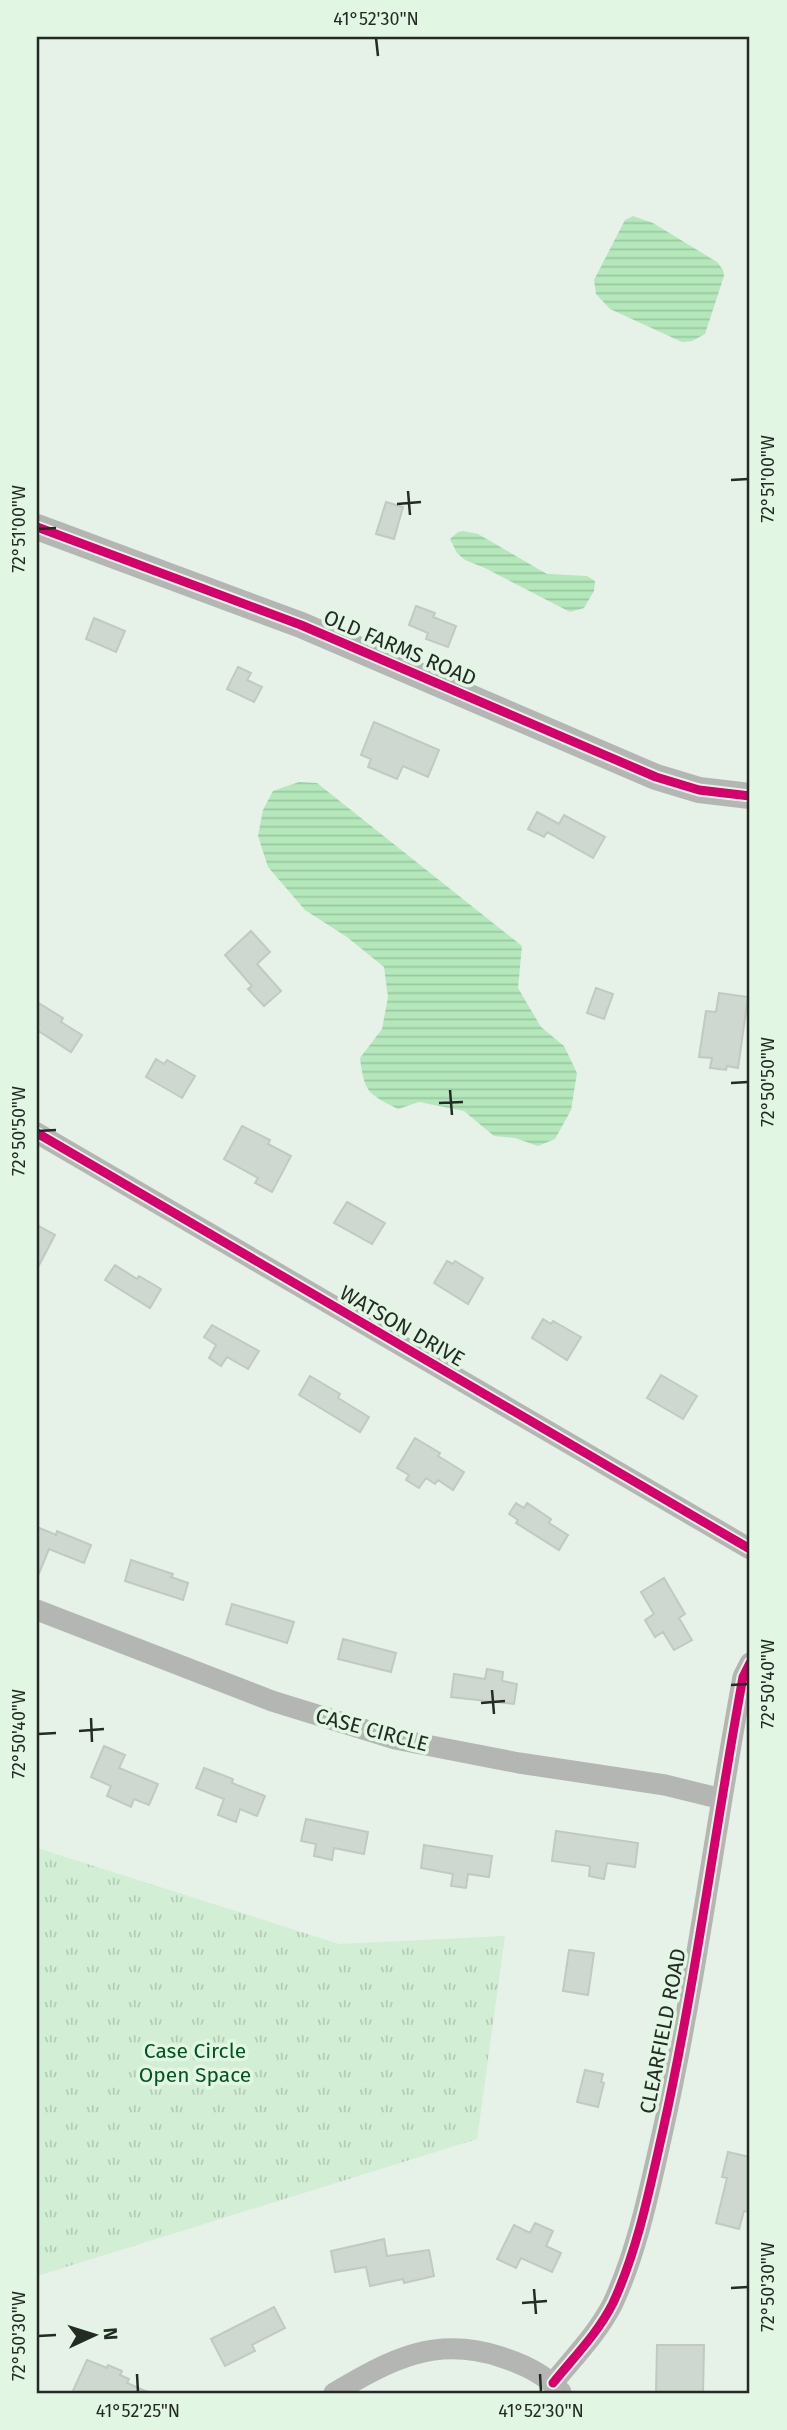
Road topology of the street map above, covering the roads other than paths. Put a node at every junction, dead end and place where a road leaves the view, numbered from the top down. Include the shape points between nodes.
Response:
1 (37, 527) edge
2 (750, 796) edge
3 (37, 1133) edge
4 (750, 1549) edge
5 (37, 1609) edge
6 (750, 1663) edge
7 (722, 1799) junction
8 (558, 2388) edge
9 (334, 2393) edge

1 - 2 street, OLD FARMS ROAD via 301,625 656,777 699,790
3 - 4 street, WATSON DRIVE
5 - 7 street, CASE CIRCLE via 272,1701 395,1739
6 - 7 street, CLEARFIELD ROAD via 743,1677
7 - 8 street, CLEARFIELD ROAD via 672,2087 630,2258 613,2303
8 - 9 street via 519,2362 456,2347 414,2353

